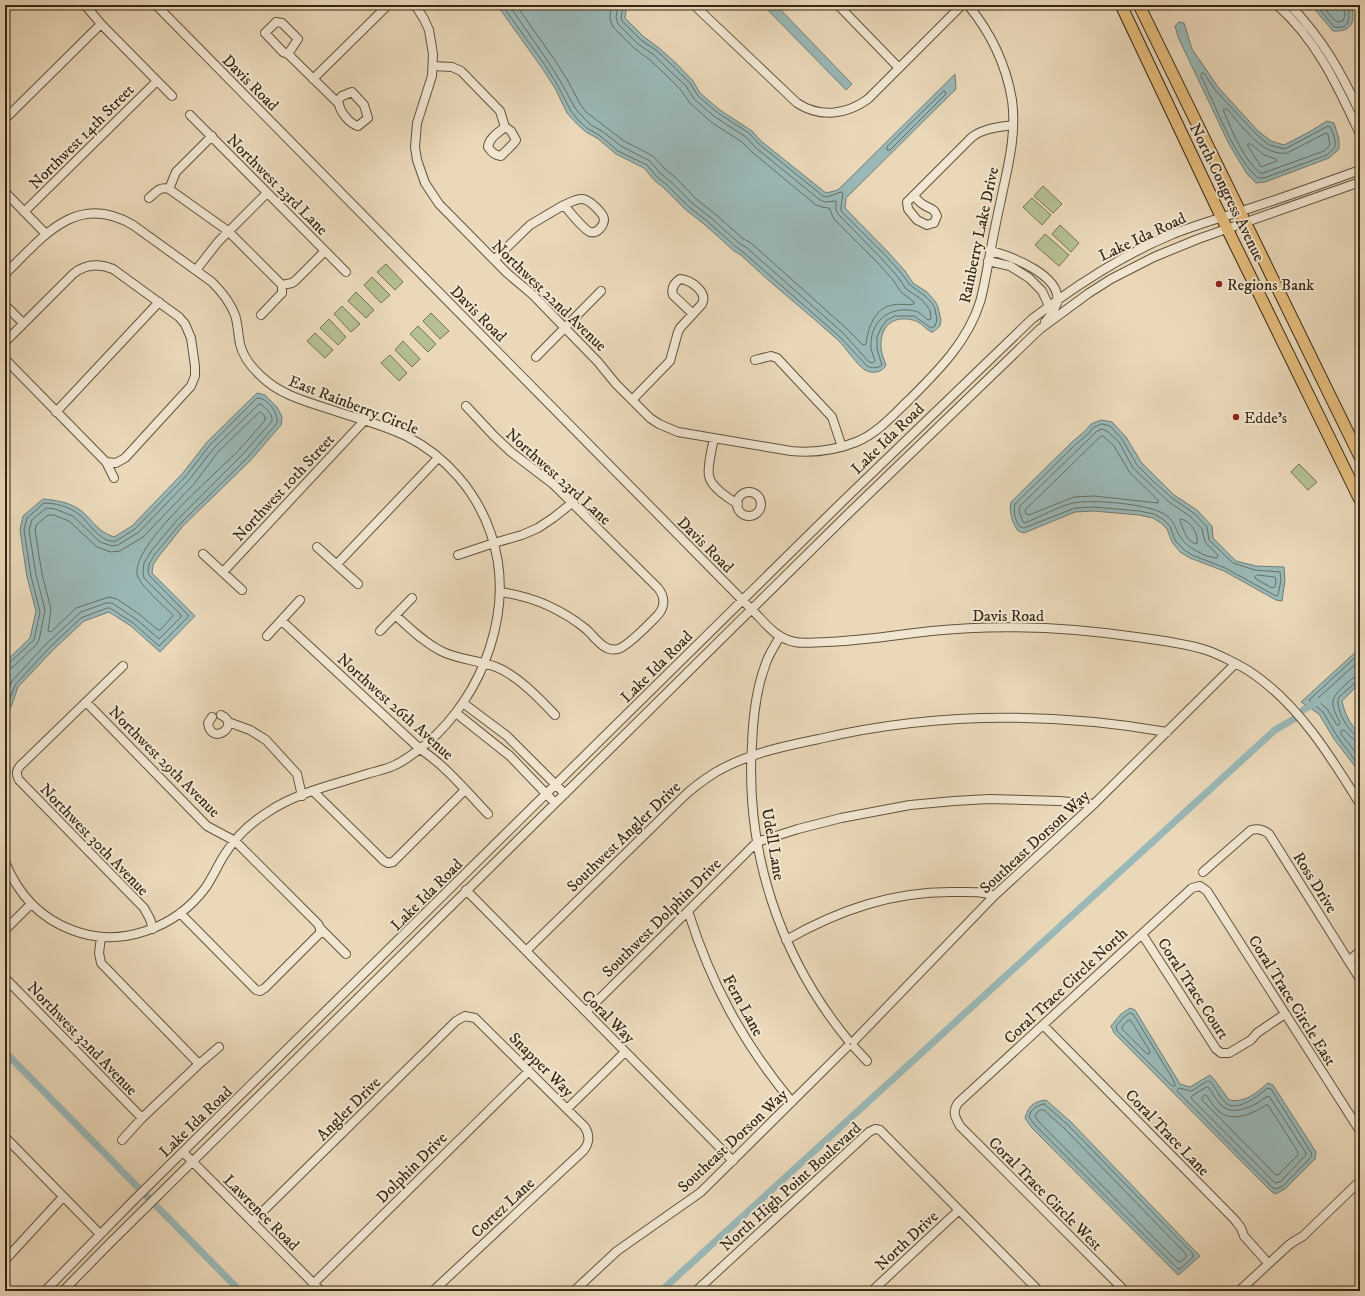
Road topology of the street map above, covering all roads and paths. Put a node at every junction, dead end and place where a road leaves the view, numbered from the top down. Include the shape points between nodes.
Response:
1 (8, 5) edge
2 (85, 5) edge
3 (156, 5) edge
4 (388, 5) edge
5 (415, 5) edge
6 (838, 5) edge
7 (962, 5) edge
8 (968, 5) edge
9 (1120, 5) edge
10 (1139, 5) edge
11 (1277, 5) edge
12 (1290, 5) edge
13 (695, 6) edge
14 (5, 8) edge
15 (101, 24) junction
16 (288, 54) dead end
17 (433, 66) junction
18 (899, 68) junction
19 (313, 79) junction
20 (157, 81) junction
21 (172, 96) dead end
22 (337, 102) dead end
23 (1360, 113) edge
24 (190, 115) dead end
25 (5, 119) edge
26 (1013, 125) junction
27 (505, 127) dead end
28 (1360, 134) edge
29 (212, 136) junction
30 (1360, 170) edge
31 (1360, 182) edge
32 (169, 189) junction
33 (5, 192) edge
34 (267, 193) junction
35 (914, 196) dead end
36 (149, 198) dead end
37 (564, 205) junction
38 (24, 212) junction
39 (1240, 212) junction
40 (1222, 218) junction
41 (1245, 222) junction
42 (1227, 228) junction
43 (228, 231) junction
44 (46, 234) junction
45 (325, 251) junction
46 (990, 251) junction
47 (494, 260) junction
48 (988, 261) junction
49 (196, 270) junction
50 (346, 272) dead end
51 (5, 274) edge
52 (282, 285) junction
53 (600, 291) dead end
54 (1057, 299) junction
55 (159, 302) junction
56 (5, 305) edge
57 (1049, 306) junction
58 (693, 314) dead end
59 (261, 315) dead end
60 (23, 323) junction
61 (565, 328) junction
62 (1040, 329) junction
63 (5, 342) edge
64 (536, 357) dead end
65 (5, 359) edge
66 (755, 360) dead end
67 (632, 400) junction
68 (466, 406) dead end
69 (56, 412) junction
70 (364, 421) junction
71 (714, 438) junction
72 (899, 446) junction
73 (842, 447) junction
74 (1360, 457) edge
75 (438, 458) junction
76 (106, 462) junction
77 (893, 470) junction
78 (114, 478) dead end
79 (1359, 497) edge
80 (572, 503) junction
81 (738, 504) dead end
82 (494, 543) junction
83 (318, 546) dead end
84 (204, 554) dead end
85 (458, 555) dead end
86 (337, 564) junction
87 (223, 572) junction
88 (358, 584) dead end
89 (242, 590) dead end
90 (500, 592) junction
91 (412, 598) dead end
92 (300, 600) dead end
93 (742, 600) junction
94 (752, 610) junction
95 (395, 615) junction
96 (282, 621) junction
97 (380, 631) dead end
98 (267, 636) dead end
99 (780, 636) junction
100 (484, 663) junction
101 (1235, 664) junction
102 (123, 666) dead end
103 (86, 702) junction
104 (463, 703) junction
105 (456, 713) junction
106 (222, 715) dead end
107 (556, 715) dead end
108 (212, 717) dead end
109 (228, 722) junction
110 (1167, 732) junction
111 (420, 748) junction
112 (751, 757) junction
113 (556, 785) junction
114 (465, 790) junction
115 (314, 791) junction
116 (546, 794) junction
117 (565, 794) junction
118 (302, 796) junction
119 (555, 803) junction
120 (1094, 804) junction
121 (1360, 804) edge
122 (488, 814) dead end
123 (235, 841) junction
124 (756, 842) junction
125 (5, 862) edge
126 (1203, 872) dead end
127 (1200, 886) joint
128 (466, 890) junction
129 (994, 896) junction
130 (31, 904) junction
131 (688, 911) junction
132 (180, 913) junction
133 (320, 928) junction
134 (153, 929) junction
135 (5, 930) edge
136 (1142, 934) junction
137 (101, 937) junction
138 (786, 940) junction
139 (526, 951) junction
140 (1360, 951) edge
141 (346, 954) dead end
142 (1349, 961) junction
143 (1357, 968) edge
144 (5, 978) edge
145 (1360, 979) edge
146 (586, 1012) junction
147 (1285, 1014) junction
148 (465, 1016) joint
149 (1043, 1025) junction
150 (851, 1044) junction
151 (219, 1046) dead end
152 (625, 1052) junction
153 (867, 1062) dead end
154 (199, 1064) junction
155 (529, 1071) junction
156 (792, 1102) junction
157 (567, 1109) junction
158 (954, 1111) joint
159 (142, 1118) junction
160 (1360, 1132) edge
161 (6, 1140) edge
162 (122, 1140) dead end
163 (589, 1142) joint
164 (183, 1152) junction
165 (193, 1161) junction
166 (733, 1161) junction
167 (1360, 1181) edge
168 (63, 1197) junction
169 (960, 1210) junction
170 (252, 1222) junction
171 (100, 1234) junction
172 (5, 1260) edge
173 (1268, 1263) junction
174 (313, 1284) junction
175 (47, 1290) edge
176 (63, 1291) edge
177 (321, 1291) edge
178 (433, 1291) edge
179 (574, 1291) edge
180 (696, 1291) edge
181 (872, 1291) edge
182 (1039, 1291) edge
183 (1125, 1291) edge
184 (1239, 1291) edge

1 - 14 street
2 - 15 street
3 - 93 street, Davis Road
4 - 19 street
5 - 17 street, Northwest 22nd Avenue via 429,30
6 - 18 street
7 - 18 street
8 - 26 street, Rainberry Lake Drive via 988,33 1004,68 1012,100
9 - 40 main road, North Congress Avenue
10 - 39 main road, North Congress Avenue
11 - 28 street via 1296,24 1321,57 1337,84
12 - 23 street via 1329,52
13 - 18 street via 797,103 809,110 838,113 847,111 868,98
15 - 20 street
15 - 25 street
16 - 19 street
17 - 27 street via 452,67 461,71 500,111
17 - 47 street, Northwest 22nd Avenue via 416,129 415,148 420,172 439,204
19 - 22 street
20 - 21 street
20 - 38 street, Northwest 14th Street
24 - 29 street, Northwest 23rd Lane
26 - 35 street via 976,134
26 - 46 street, Rainberry Lake Drive via 1013,141
29 - 32 street via 176,172
29 - 34 street, Northwest 23rd Lane
30 - 39 street, Lake Ida Road
31 - 41 street, Lake Ida Road
32 - 36 street via 160,188
32 - 43 street
33 - 38 street
34 - 43 street
34 - 45 street, Northwest 23rd Lane
37 - 37 street via 575,200 586,200 592,204 604,217 599,230 591,232 585,229
37 - 47 street via 530,225
38 - 44 street
39 - 40 street, Lake Ida Road
39 - 41 main road, North Congress Avenue
40 - 42 main road, North Congress Avenue
40 - 54 street, Lake Ida Road via 1149,245 1104,268
41 - 42 street, Lake Ida Road
41 - 74 main road, North Congress Avenue
42 - 62 street, Lake Ida Road via 1176,247 1115,277 1071,305
42 - 79 main road, North Congress Avenue
43 - 49 street
43 - 52 street
44 - 49 street, East Rainberry Circle via 72,218 93,214 108,215 133,225
44 - 51 street, East Rainberry Circle
45 - 50 street, Northwest 23rd Lane
45 - 52 street via 296,280
46 - 48 street, Rainberry Lake Drive
46 - 54 street via 1011,257 1040,274 1054,286
47 - 61 street, Northwest 22nd Avenue
48 - 57 street via 1010,266 1029,278 1042,291
48 - 73 street, Rainberry Lake Drive via 980,302 966,334 946,362 883,425 866,437
49 - 70 street, East Rainberry Circle via 227,298 236,318 243,352 253,369 276,388 293,397
52 - 59 street via 282,293
53 - 61 street
54 - 57 street, Lake Ida Road
54 - 62 street via 1053,311
55 - 60 street via 108,267 92,265 73,274
55 - 69 street
55 - 76 street via 179,317 188,329 195,371 193,381 188,390 125,458 116,463
56 - 60 street
57 - 72 street, Lake Ida Road via 1013,336
58 - 67 street via 678,332 670,361
60 - 63 street
61 - 64 street
61 - 67 street, Northwest 22nd Avenue
62 - 77 street, Lake Ida Road
65 - 69 street
66 - 73 street via 771,356 777,358 832,417
67 - 71 street, Northwest 22nd Avenue via 650,418 668,429
68 - 80 street, Northwest 23rd Lane via 511,452
69 - 76 street
70 - 75 street, East Rainberry Circle via 407,437
70 - 87 street, Northwest 10th Street
71 - 73 street, Northwest 22nd Avenue via 791,451 806,452
71 - 81 street via 708,470 710,480 727,498
72 - 77 street via 893,458
72 - 93 street, Lake Ida Road
75 - 82 street, East Rainberry Circle via 475,499
75 - 86 street
76 - 78 street
77 - 94 street, Lake Ida Road
80 - 82 street via 538,528
80 - 90 street, Northwest 23rd Lane via 658,588 664,602 658,615 625,645 618,649 608,648 557,609 523,596
82 - 85 street
82 - 90 street, East Rainberry Circle
83 - 86 street
84 - 87 street
86 - 88 street
87 - 89 street
90 - 100 street, East Rainberry Circle via 495,629
91 - 95 street
92 - 96 street
93 - 94 street, Davis Road
93 - 113 street, Lake Ida Road
94 - 99 street, Davis Road
94 - 117 street, Lake Ida Road
95 - 97 street
95 - 100 street via 420,638 442,652 456,658
96 - 98 street
96 - 111 street, Northwest 26th Avenue
99 - 101 street, Davis Road via 796,642 812,643 972,628 1074,630 1186,645 1207,650
99 - 112 street, Udell Lane via 770,653 760,683
100 - 104 street, East Rainberry Circle
100 - 107 street via 514,678
101 - 110 street, Southeast Dorson Way
101 - 121 street, Davis Road via 1251,672 1282,698 1322,744
102 - 103 street
103 - 123 street, Northwest 29th Avenue via 207,826
103 - 134 street, Northwest 30th Avenue via 20,766 16,775 144,908
104 - 105 street, East Rainberry Circle
104 - 113 street via 507,736
105 - 111 street, East Rainberry Circle
105 - 116 street via 510,756
106 - 109 street
108 - 109 street via 208,727 214,733 226,731
109 - 118 street via 250,730 266,740 297,774
110 - 112 street, Southwest Angler Drive via 1066,719 956,718 911,722 838,734
110 - 120 street, Southeast Dorson Way
111 - 114 street, Northwest 26th Avenue
111 - 115 street, East Rainberry Circle via 393,766
112 - 124 street, Udell Lane via 751,796
112 - 139 street, Southwest Angler Drive via 727,766 694,787
113 - 116 street, Lake Ida Road
113 - 117 street
114 - 115 street via 393,862 388,863
114 - 122 street, Northwest 26th Avenue
115 - 118 street, East Rainberry Circle
116 - 119 street
116 - 164 street, Lake Ida Road
117 - 119 street, Lake Ida Road
118 - 123 street, East Rainberry Circle via 265,813
119 - 128 street, Lake Ida Road
120 - 124 street via 989,799 910,805 798,828
120 - 129 street, Southeast Dorson Way
123 - 132 street, East Rainberry Circle via 204,889
123 - 133 street, Northwest 29th Avenue
124 - 131 street, Southwest Dolphin Drive
124 - 138 street, Udell Lane via 768,892
125 - 130 street, East Rainberry Circle via 18,888
126 - 142 street, Ross Drive via 1246,832 1256,828 1265,830
127 - 136 street, Coral Trace Circle North via 1192,888
127 - 147 street, Coral Trace Circle East via 1207,891
128 - 139 street, Coral Way
128 - 165 street, Lake Ida Road
129 - 138 street via 985,892 945,892 900,896 834,916
129 - 150 street, Southeast Dorson Way
130 - 135 street
130 - 137 street, East Rainberry Circle via 56,923 79,933
131 - 146 street, Southwest Dolphin Drive
131 - 156 street, Fern Lane via 707,965 732,1016 762,1064
132 - 133 street via 256,990 260,991 320,933
132 - 134 street, East Rainberry Circle
133 - 141 street, Northwest 29th Avenue
134 - 137 street, East Rainberry Circle via 121,937
136 - 147 street, Coral Trace Court via 1221,1053 1229,1053 1251,1040
136 - 149 street, Coral Trace Circle North
137 - 154 street via 101,963
138 - 150 street, Udell Lane via 817,998
139 - 146 street, Coral Way
140 - 142 street
142 - 143 street, Ross Drive
143 - 145 street, Ross Drive
144 - 159 street, Northwest 32nd Avenue
146 - 152 street, Coral Way
147 - 160 street, Coral Trace Circle East
148 - 155 street, Snapper Way via 480,1021
148 - 170 street, Angler Drive via 456,1021
149 - 158 street, Coral Trace Circle North via 958,1103
149 - 173 street, Coral Trace Lane via 1235,1220 1244,1236
150 - 153 street, Udell Lane
150 - 156 street, Southeast Dorson Way
151 - 154 street
152 - 157 street
152 - 166 street, Coral Way
154 - 159 street
155 - 157 street, Snapper Way
155 - 174 street, Dolphin Drive
156 - 166 street, Southeast Dorson Way
157 - 163 street, Snapper Way via 585,1127
158 - 183 street, Coral Trace Circle West via 960,1126
159 - 162 street
161 - 168 street
163 - 178 street, Cortez Lane via 583,1151
164 - 165 street, Lawrence Road
164 - 171 street, Lake Ida Road
165 - 170 street, Lawrence Road
165 - 176 street, Lake Ida Road
166 - 179 street, Southeast Dorson Way via 701,1192 617,1251
167 - 173 street via 1303,1236
168 - 171 street
168 - 172 street
169 - 180 street, North High Point Boulevard via 880,1130 875,1129
169 - 181 street, North Drive
169 - 182 street, North High Point Boulevard
170 - 174 street, Lawrence Road
171 - 175 street, Lake Ida Road
173 - 184 street
174 - 177 street, Lawrence Road

